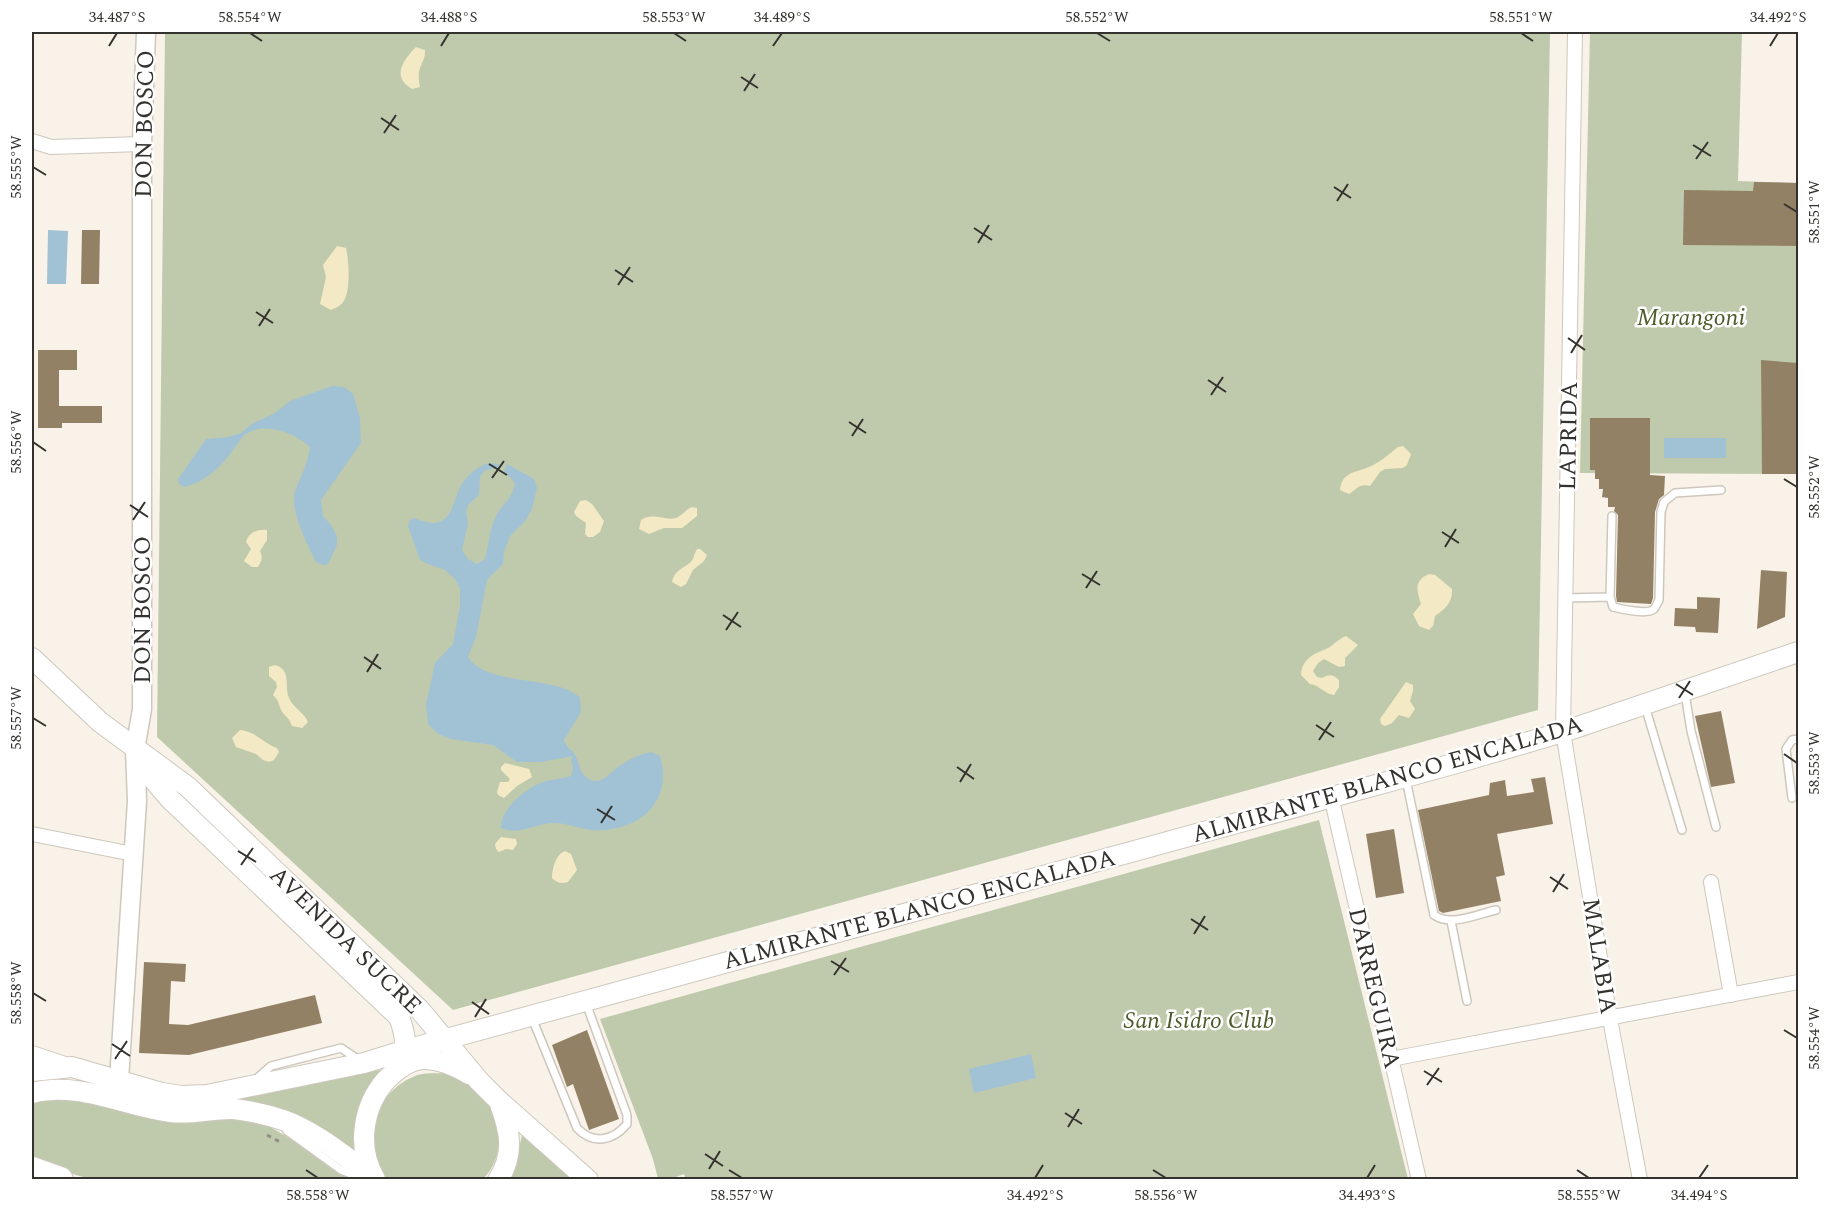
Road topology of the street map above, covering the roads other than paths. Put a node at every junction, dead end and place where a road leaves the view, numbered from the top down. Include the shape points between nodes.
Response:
1 (146, 32) edge
2 (1575, 32) edge
3 (32, 141) edge
4 (142, 144) junction
5 (1721, 490) dead end
6 (1612, 516) dead end
7 (1610, 597) junction
8 (1565, 598) junction
9 (1798, 652) edge
10 (32, 658) edge
11 (1685, 690) junction
12 (1644, 704) junction
13 (1563, 732) junction
14 (1798, 739) edge
15 (135, 750) junction
16 (1406, 777) junction
17 (1331, 796) junction
18 (1792, 798) dead end
19 (1716, 827) dead end
20 (1682, 830) dead end
21 (32, 834) edge
22 (133, 854) junction
23 (1711, 882) dead end
24 (1496, 910) dead end
25 (1451, 921) junction
26 (1798, 982) edge
27 (1731, 995) junction
28 (585, 1000) junction
29 (1467, 1001) dead end
30 (531, 1015) junction
31 (1610, 1019) junction
32 (444, 1039) junction
33 (32, 1053) edge
34 (408, 1059) junction
35 (1391, 1059) junction
36 (72, 1067) junction
37 (32, 1071) edge
38 (119, 1080) junction
39 (479, 1080) junction
40 (32, 1093) edge
41 (499, 1101) junction
42 (32, 1170) edge
43 (370, 1178) edge
44 (60, 1179) edge
45 (498, 1179) edge
46 (588, 1179) edge
47 (1419, 1179) edge
48 (1640, 1179) edge

1 - 4 street, DON BOSCO
2 - 8 street, LAPRIDA
3 - 4 street via 51,147
4 - 15 street, DON BOSCO via 142,709
5 - 7 lane via 1675,493 1664,502 1659,600 1654,609 1623,610 1613,606
6 - 7 lane
7 - 8 lane
8 - 13 street, LAPRIDA
9 - 11 main road, ALMIRANTE BLANCO ENCALADA
10 - 15 main road, AVENIDA SUCRE
11 - 12 main road, ALMIRANTE BLANCO ENCALADA
11 - 19 lane via 1691,731
12 - 13 main road, ALMIRANTE BLANCO ENCALADA
12 - 20 lane
13 - 16 main road, ALMIRANTE BLANCO ENCALADA
13 - 31 street, MALABIA
14 - 18 lane via 1786,748
15 - 22 street, DON BOSCO
15 - 32 main road, AVENIDA SUCRE via 188,787 420,1010
15 - 34 main road, AVENIDA SUCRE via 147,772 170,799 399,1017
16 - 17 main road, ALMIRANTE BLANCO ENCALADA
16 - 25 lane via 1434,915
17 - 28 main road, ALMIRANTE BLANCO ENCALADA
17 - 35 street, DARREGUIRA
21 - 22 street
22 - 38 street, DON BOSCO
23 - 27 street
24 - 25 lane
25 - 29 lane
26 - 27 street
27 - 31 street
28 - 30 main road, ALMIRANTE BLANCO ENCALADA
28 - 30 lane via 627,1115 627,1124 620,1132 597,1140 585,1137 577,1128
30 - 32 main road, ALMIRANTE BLANCO ENCALADA
31 - 35 street
31 - 48 street, MALABIA
32 - 34 main road, ALMIRANTE BLANCO ENCALADA
32 - 39 main road, AVENIDA SUCRE
33 - 36 street
34 - 38 main road, ALMIRANTE BLANCO ENCALADA via 364,1063 207,1095 162,1093
34 - 39 main road via 450,1065
34 - 43 main road via 369,1105 364,1147
35 - 47 street, DARREGUIRA
36 - 37 main road, ALMIRANTE BLANCO ENCALADA
36 - 38 main road, ALMIRANTE BLANCO ENCALADA
39 - 41 main road, AVENIDA SUCRE
40 - 43 main road via 78,1091 170,1112 234,1109 265,1124 304,1130
41 - 45 main road via 510,1143
41 - 46 main road
42 - 44 highway

